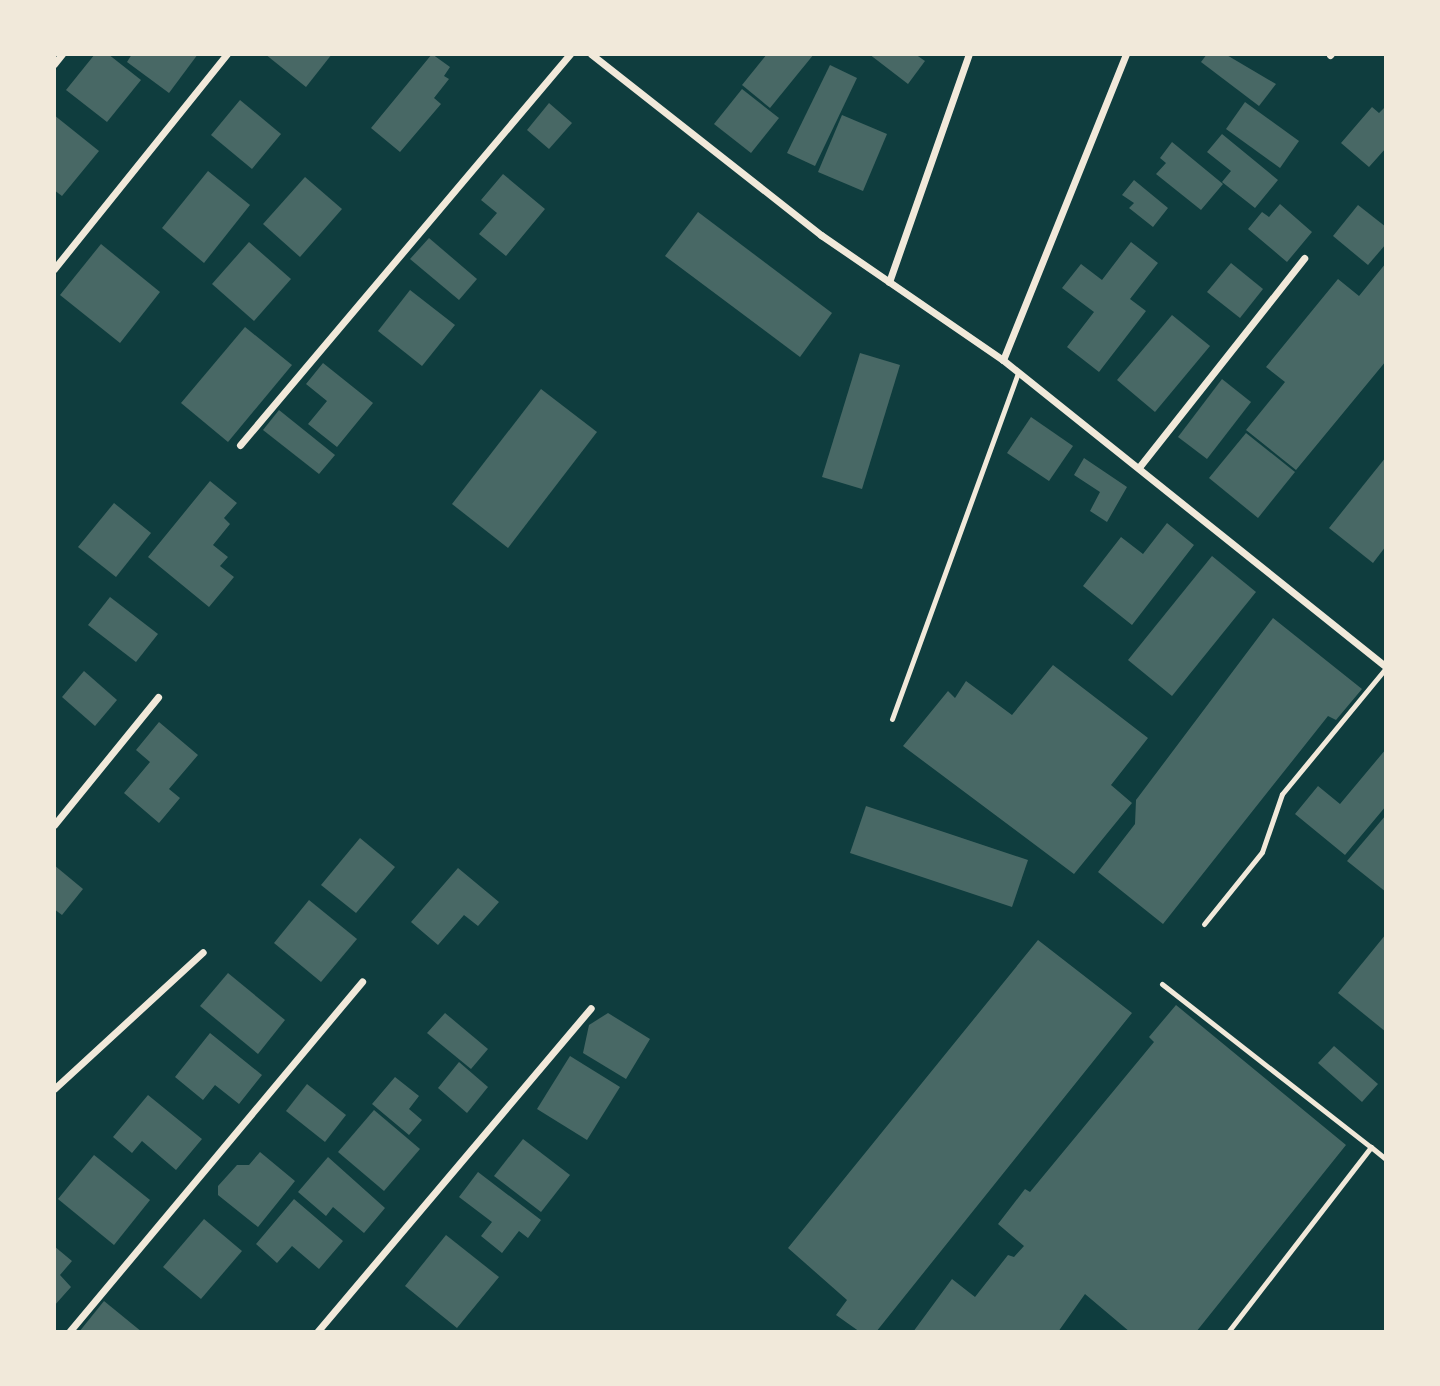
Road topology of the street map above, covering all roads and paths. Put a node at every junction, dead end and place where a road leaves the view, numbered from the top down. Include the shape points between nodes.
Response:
1 (62, 54) edge
2 (227, 54) edge
3 (570, 54) edge
4 (591, 54) edge
5 (970, 54) edge
6 (1126, 54) edge
7 (54, 64) edge
8 (1304, 258) dead end
9 (54, 269) edge
10 (888, 282) junction
11 (1003, 360) junction
12 (1018, 372) junction
13 (240, 445) dead end
14 (1140, 466) junction
15 (1386, 668) edge
16 (158, 697) dead end
17 (892, 719) dead end
18 (54, 825) edge
19 (1203, 924) dead end
20 (203, 953) dead end
21 (362, 981) dead end
22 (1162, 984) dead end
23 (591, 1008) dead end
24 (54, 1089) edge
25 (1371, 1147) junction
26 (1386, 1159) edge
27 (69, 1332) edge
28 (317, 1332) edge
29 (1228, 1332) edge

1 - 7 street
2 - 9 street
3 - 13 street
4 - 10 street via 717,156
5 - 10 street
6 - 11 street
8 - 14 street
10 - 11 street
11 - 12 street
12 - 14 street
12 - 17 lane
14 - 15 street
15 - 19 lane via 1282,794 1262,852
16 - 18 street
20 - 24 street
21 - 27 street
22 - 25 lane
23 - 28 street
25 - 26 lane
25 - 29 lane

